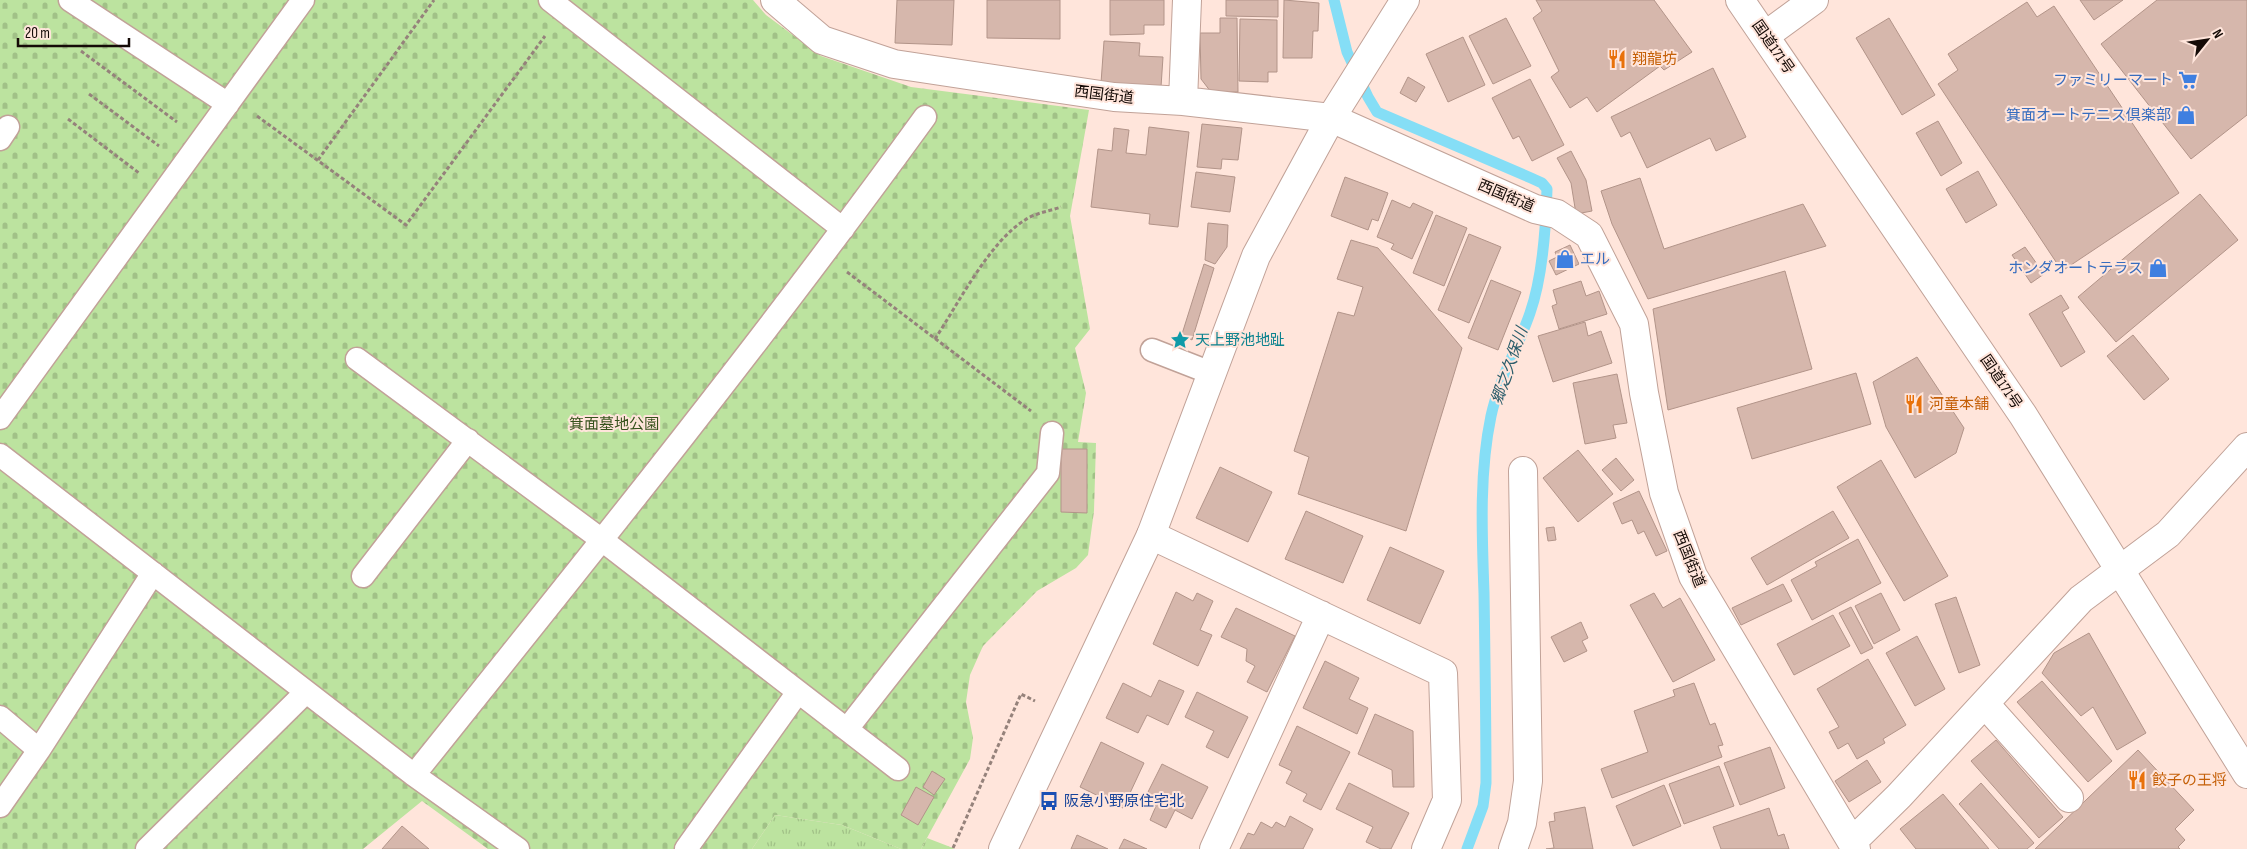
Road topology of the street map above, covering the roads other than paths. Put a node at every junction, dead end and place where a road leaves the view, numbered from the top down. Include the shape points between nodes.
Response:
1 (70, 0) edge
2 (303, 0) edge
3 (775, 0) edge
4 (1187, 0) edge
5 (1405, 0) edge
6 (1740, 0) edge
7 (1814, 0) edge
8 (557, 5) edge
9 (1766, 35) junction
10 (230, 101) junction
11 (1183, 101) junction
12 (925, 116) dead end
13 (1331, 118) junction
14 (844, 229) junction
15 (1152, 350) dead end
16 (357, 359) dead end
17 (1211, 373) junction
18 (0, 418) edge
19 (1052, 433) road end
20 (468, 440) junction
21 (2247, 447) edge
22 (0, 455) edge
23 (1523, 471) dead end
24 (1151, 535) junction
25 (602, 540) junction
26 (2121, 569) junction
27 (152, 573) junction
28 (363, 576) dead end
29 (1321, 616) junction
30 (306, 692) junction
31 (798, 692) junction
32 (1985, 704) junction
33 (0, 717) edge
34 (847, 730) junction
35 (39, 750) junction
36 (898, 769) dead end
37 (2247, 774) edge
38 (414, 775) junction
39 (2069, 798) dead end
40 (0, 806) edge
41 (1854, 845) edge
42 (147, 849) edge
43 (518, 849) edge
44 (686, 849) edge
45 (1003, 849) edge
46 (1214, 849) edge
47 (1426, 849) edge
48 (1513, 849) edge

1 - 10 lane
2 - 10 lane
3 - 11 main road, 西国街道 via 822,40 894,64 1114,97
4 - 11 main road
5 - 13 main road
6 - 9 main road, 国道171号
7 - 9 main road
8 - 14 lane
9 - 26 main road, 国道171号 via 2024,415
10 - 18 lane
11 - 13 main road, 西国街道
12 - 14 lane
13 - 17 main road via 1256,256
13 - 41 main road, 西国街道 via 1406,146 1590,235 1634,324 1664,492 1693,576
14 - 25 lane
15 - 17 lane
16 - 20 lane
17 - 24 main road
19 - 34 lane via 1048,473
20 - 25 lane
20 - 28 lane
21 - 26 main road via 2168,534
22 - 27 lane
23 - 48 main road via 1528,781 1522,822
24 - 29 main road
24 - 45 main road
25 - 31 lane
25 - 38 lane
26 - 32 main road via 2081,599
26 - 37 main road, 国道171号
27 - 30 lane
27 - 35 lane
29 - 46 main road
29 - 47 main road via 1443,673 1447,800
30 - 38 lane
30 - 42 lane
31 - 34 lane
31 - 44 lane
32 - 39 main road
32 - 41 main road
33 - 35 lane
34 - 36 lane
35 - 40 lane
38 - 43 lane

